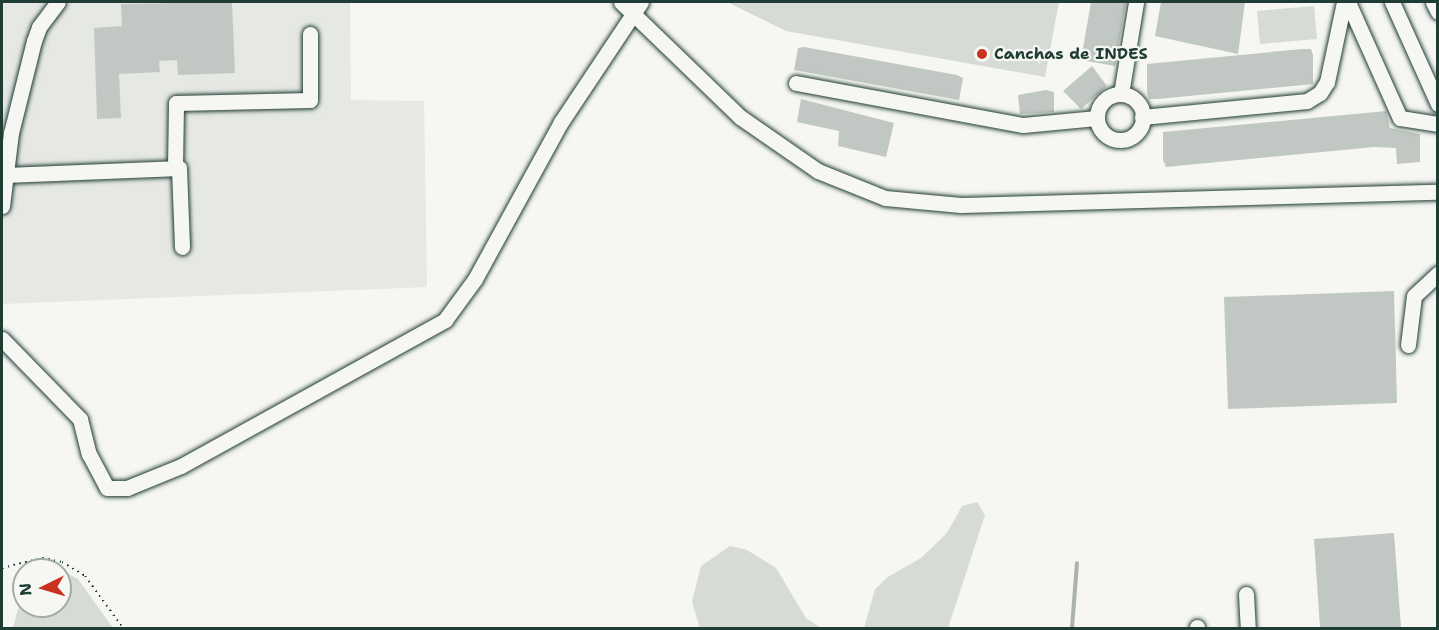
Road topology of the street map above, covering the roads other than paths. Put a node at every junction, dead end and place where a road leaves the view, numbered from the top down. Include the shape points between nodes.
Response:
1 (58, 2) edge
2 (621, 2) edge
3 (1136, 2) edge
4 (1346, 2) edge
5 (1392, 2) edge
6 (1433, 2) edge
7 (637, 8) edge
8 (1437, 12) edge
9 (310, 34) dead end
10 (796, 83) dead end
11 (1121, 94) junction
12 (1437, 104) edge
13 (1142, 117) junction
14 (1097, 118) junction
15 (1437, 123) edge
16 (175, 168) junction
17 (6, 175) junction
18 (1437, 192) edge
19 (2, 206) edge
20 (182, 247) dead end
21 (1437, 274) edge
22 (2, 339) edge
23 (1408, 345) dead end
24 (1246, 594) dead end
25 (1248, 628) edge

1 - 17 street via 39,27 34,41 14,120
2 - 7 street
3 - 11 street
4 - 13 street via 1327,82 1320,93 1307,101
4 - 15 street via 1400,118
5 - 12 street
6 - 8 street
7 - 18 street via 740,117 818,171 885,198 961,205
7 - 22 street via 561,122 475,279 445,320 181,466 127,488 107,488 89,454 80,419
9 - 16 street via 310,100 176,103
10 - 14 street via 1023,125
11 - 13 street via 1134,99
11 - 14 street via 1101,104
13 - 14 street via 1137,131 1116,140 1103,133
16 - 17 street
16 - 20 street via 179,168
17 - 19 street
21 - 23 street via 1414,296
24 - 25 street

